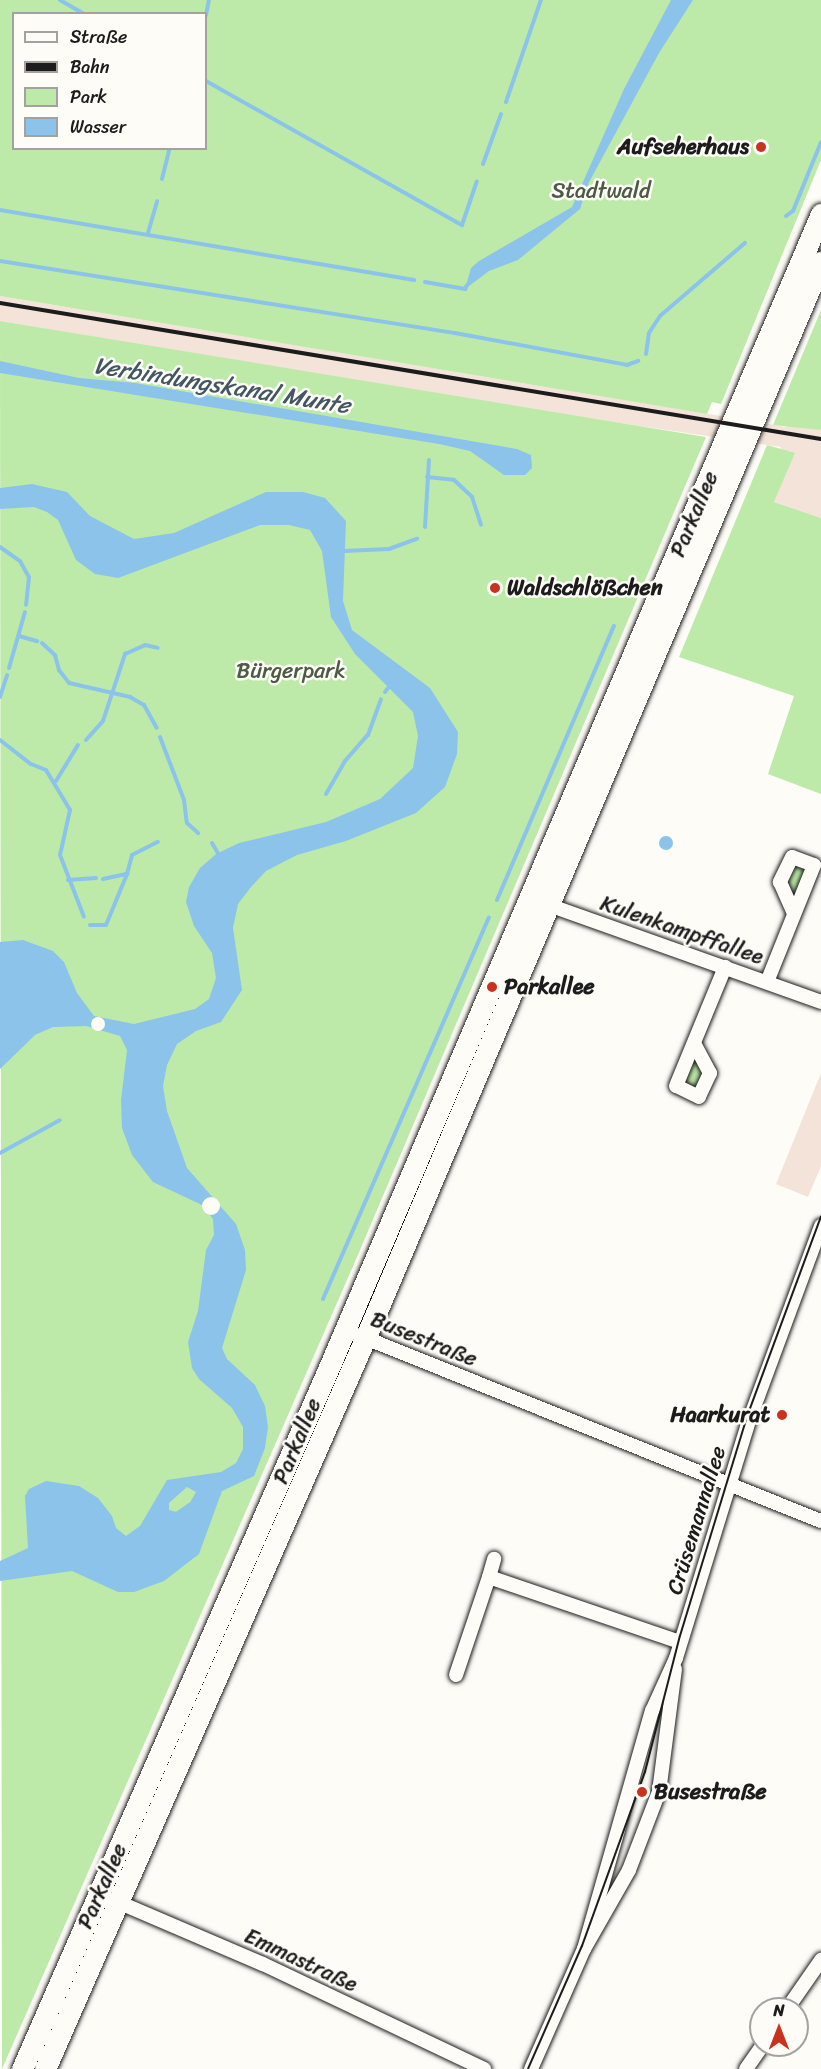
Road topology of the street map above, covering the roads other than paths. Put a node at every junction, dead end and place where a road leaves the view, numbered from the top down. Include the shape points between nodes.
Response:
1 (821, 214) edge
2 (821, 262) edge
3 (530, 897) junction
4 (549, 906) junction
5 (794, 913) dead end
6 (725, 967) junction
7 (767, 982) junction
8 (821, 1002) edge
9 (695, 1045) dead end
10 (821, 1226) edge
11 (345, 1330) junction
12 (365, 1338) junction
13 (730, 1482) junction
14 (821, 1521) edge
15 (494, 1559) dead end
16 (489, 1577) junction
17 (680, 1642) junction
18 (676, 1658) junction
19 (456, 1675) dead end
20 (99, 1893) junction
21 (120, 1903) junction
22 (584, 1949) junction
23 (821, 1960) edge
24 (795, 1997) edge
25 (22, 2069) edge
26 (45, 2069) edge
27 (484, 2069) edge
28 (531, 2069) edge

1 - 3 main road, Parkallee
2 - 4 main road, Parkallee
3 - 4 street, Kulenkampffallee
3 - 11 main road, Parkallee
4 - 6 street, Kulenkampffallee
4 - 12 main road, Parkallee
5 - 7 street
6 - 7 street, Kulenkampffallee
6 - 9 street
7 - 8 street, Kulenkampffallee
10 - 13 street, Crüsemannallee
11 - 12 street, Busestraße
11 - 20 main road, Parkallee
12 - 13 street, Busestraße
12 - 21 main road, Parkallee
13 - 14 street, Busestraße
13 - 17 street, Crüsemannallee
15 - 16 street
16 - 17 street
16 - 19 street
17 - 18 street, Crüsemannallee
18 - 22 street, Crüsemannallee via 652,1711
18 - 22 street, Crüsemannallee via 659,1792 629,1870
20 - 21 street, Emmastraße
20 - 25 main road, Parkallee
21 - 26 main road, Parkallee
21 - 27 street, Emmastraße via 263,1964
22 - 28 street, Crüsemannallee
23 - 24 street

